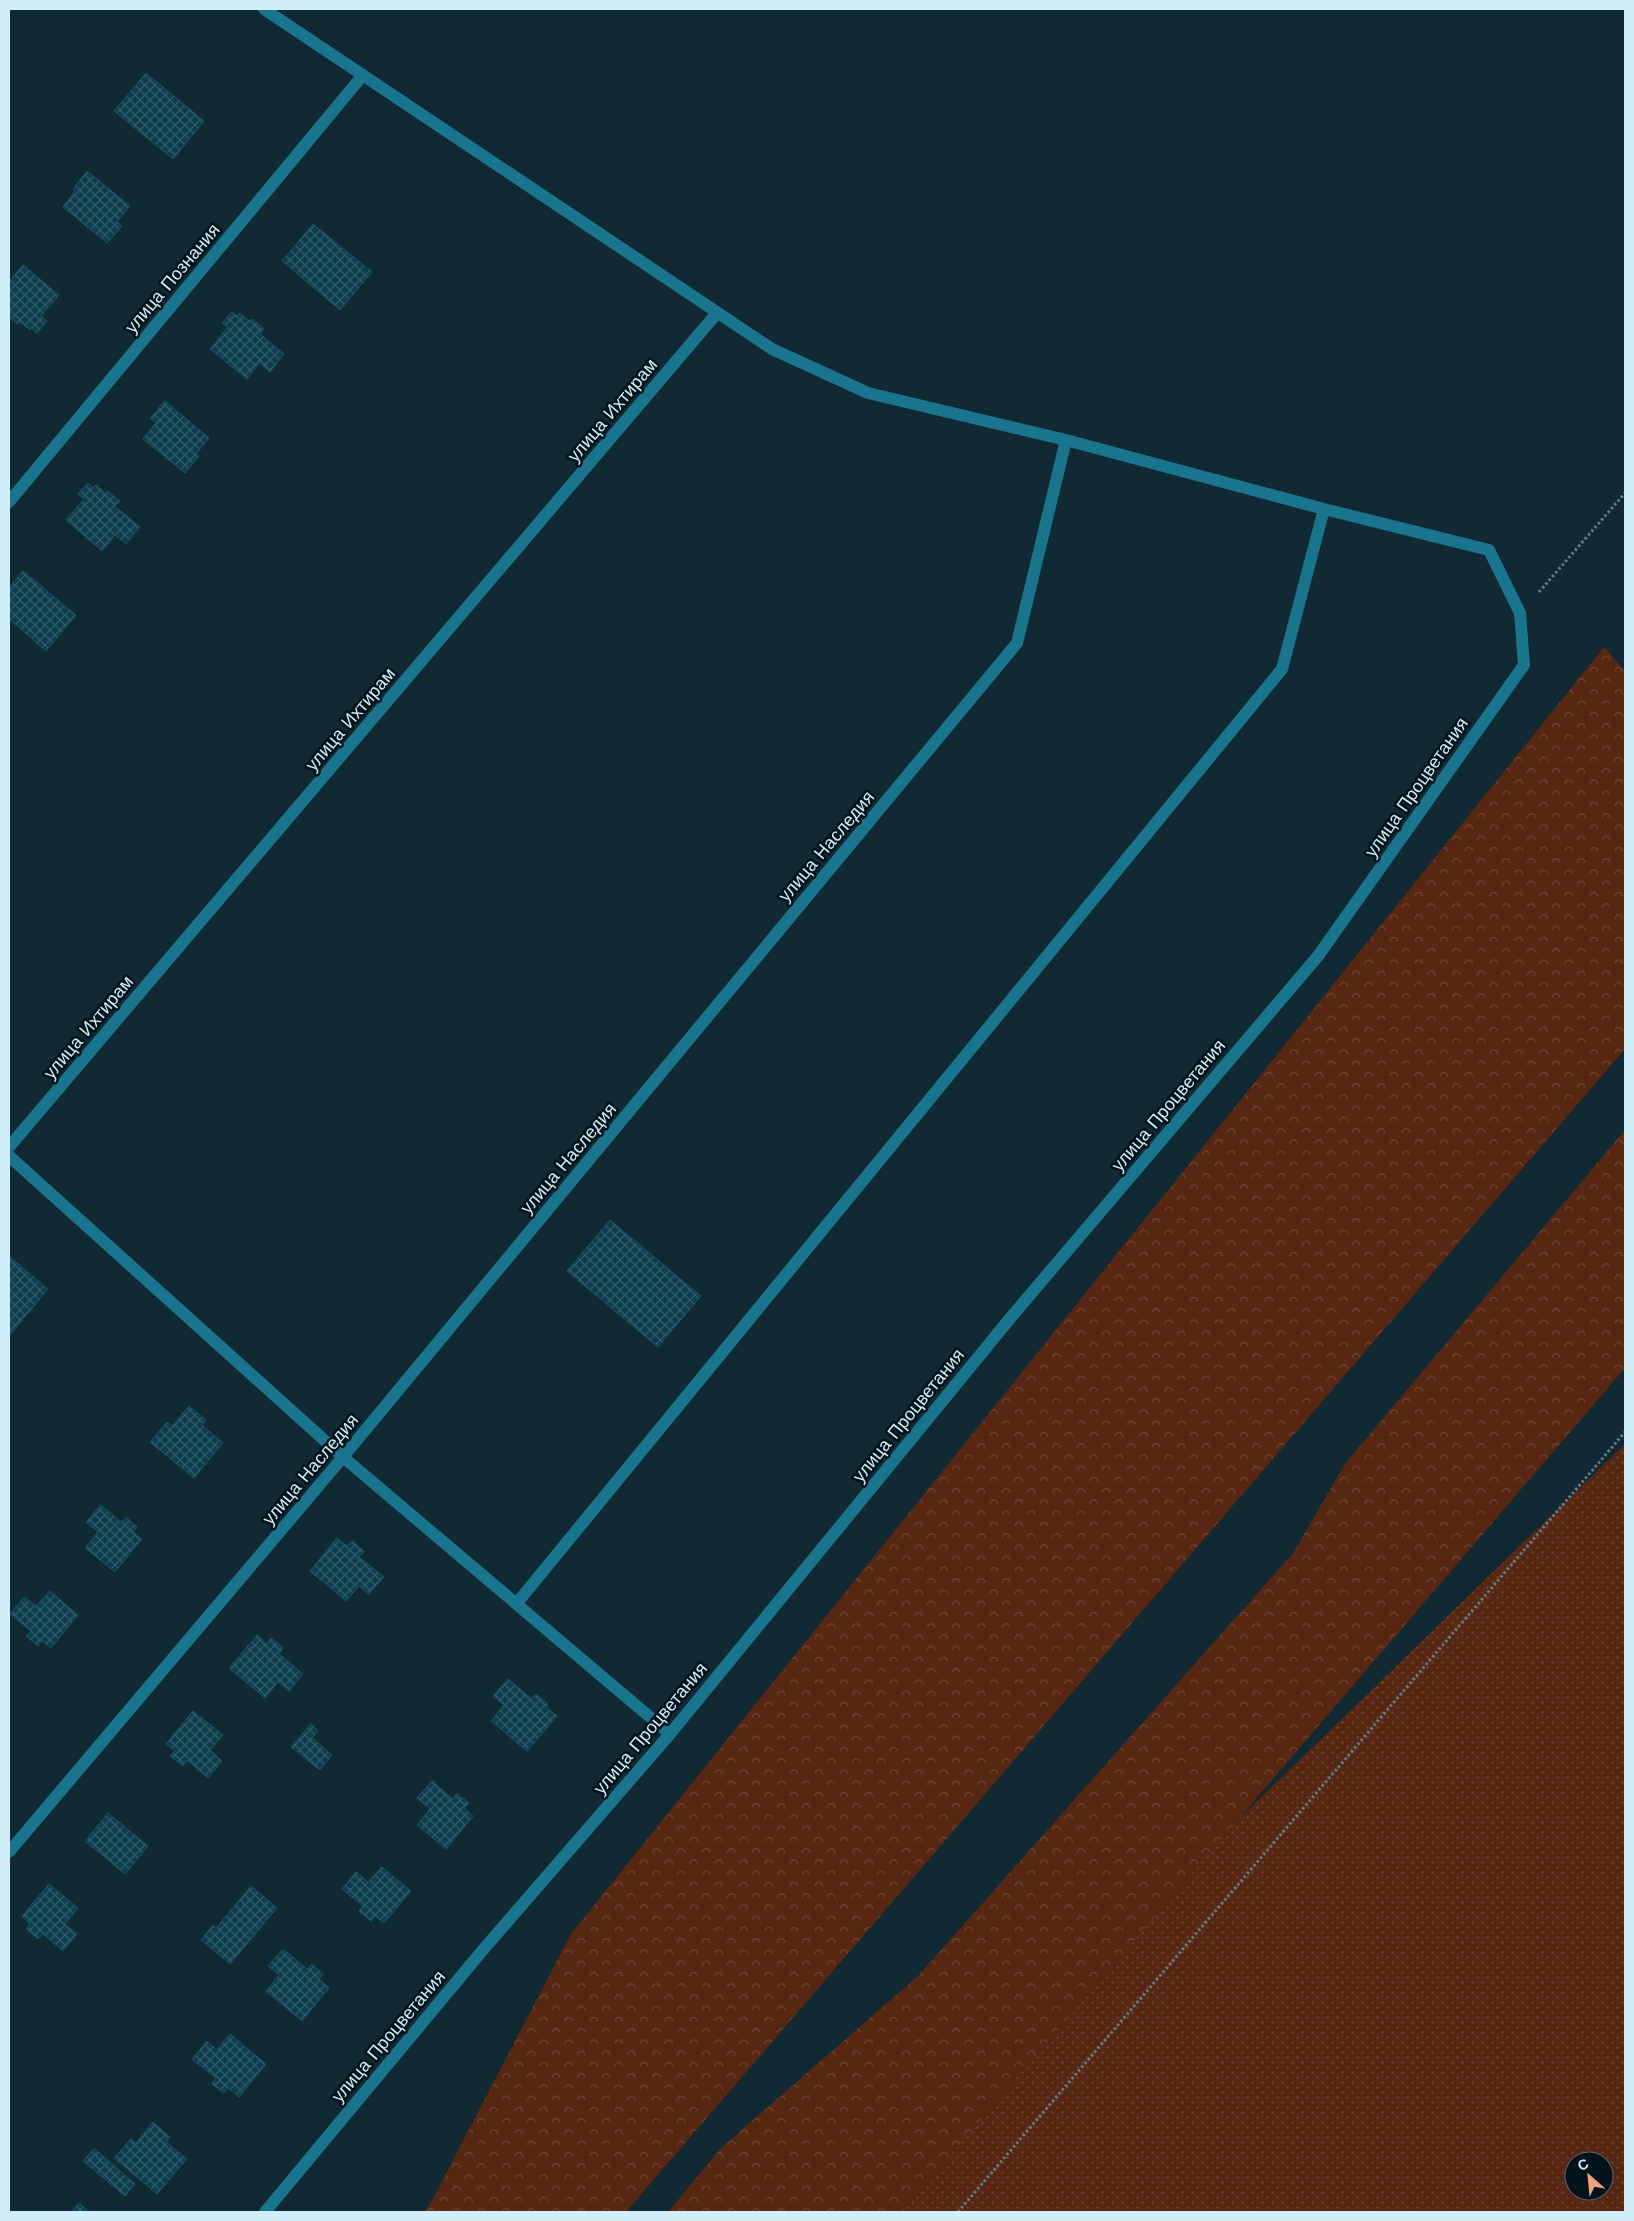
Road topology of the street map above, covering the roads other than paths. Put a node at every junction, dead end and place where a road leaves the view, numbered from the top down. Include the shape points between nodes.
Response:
1 (264, 9) edge
2 (363, 75) junction
3 (717, 312) junction
4 (1066, 440) junction
5 (9, 502) edge
6 (1324, 509) junction
7 (9, 1147) edge
8 (9, 1156) edge
9 (343, 1457) junction
10 (517, 1603) junction
11 (670, 1734) junction
12 (9, 1852) edge
13 (265, 2212) edge

1 - 2 street
2 - 3 street
2 - 5 street, улица Познания
3 - 4 street via 772,349 868,393
3 - 7 street, улица Ихтирам
4 - 6 street
4 - 9 street, улица Наследия via 1017,643
6 - 10 street via 1282,668
6 - 11 street, улица Процветания via 1489,550 1520,613 1524,665 1318,956 1012,1316
8 - 9 street
9 - 10 street
9 - 12 street, улица Наследия
10 - 11 street
11 - 13 street, улица Процветания via 482,1951

